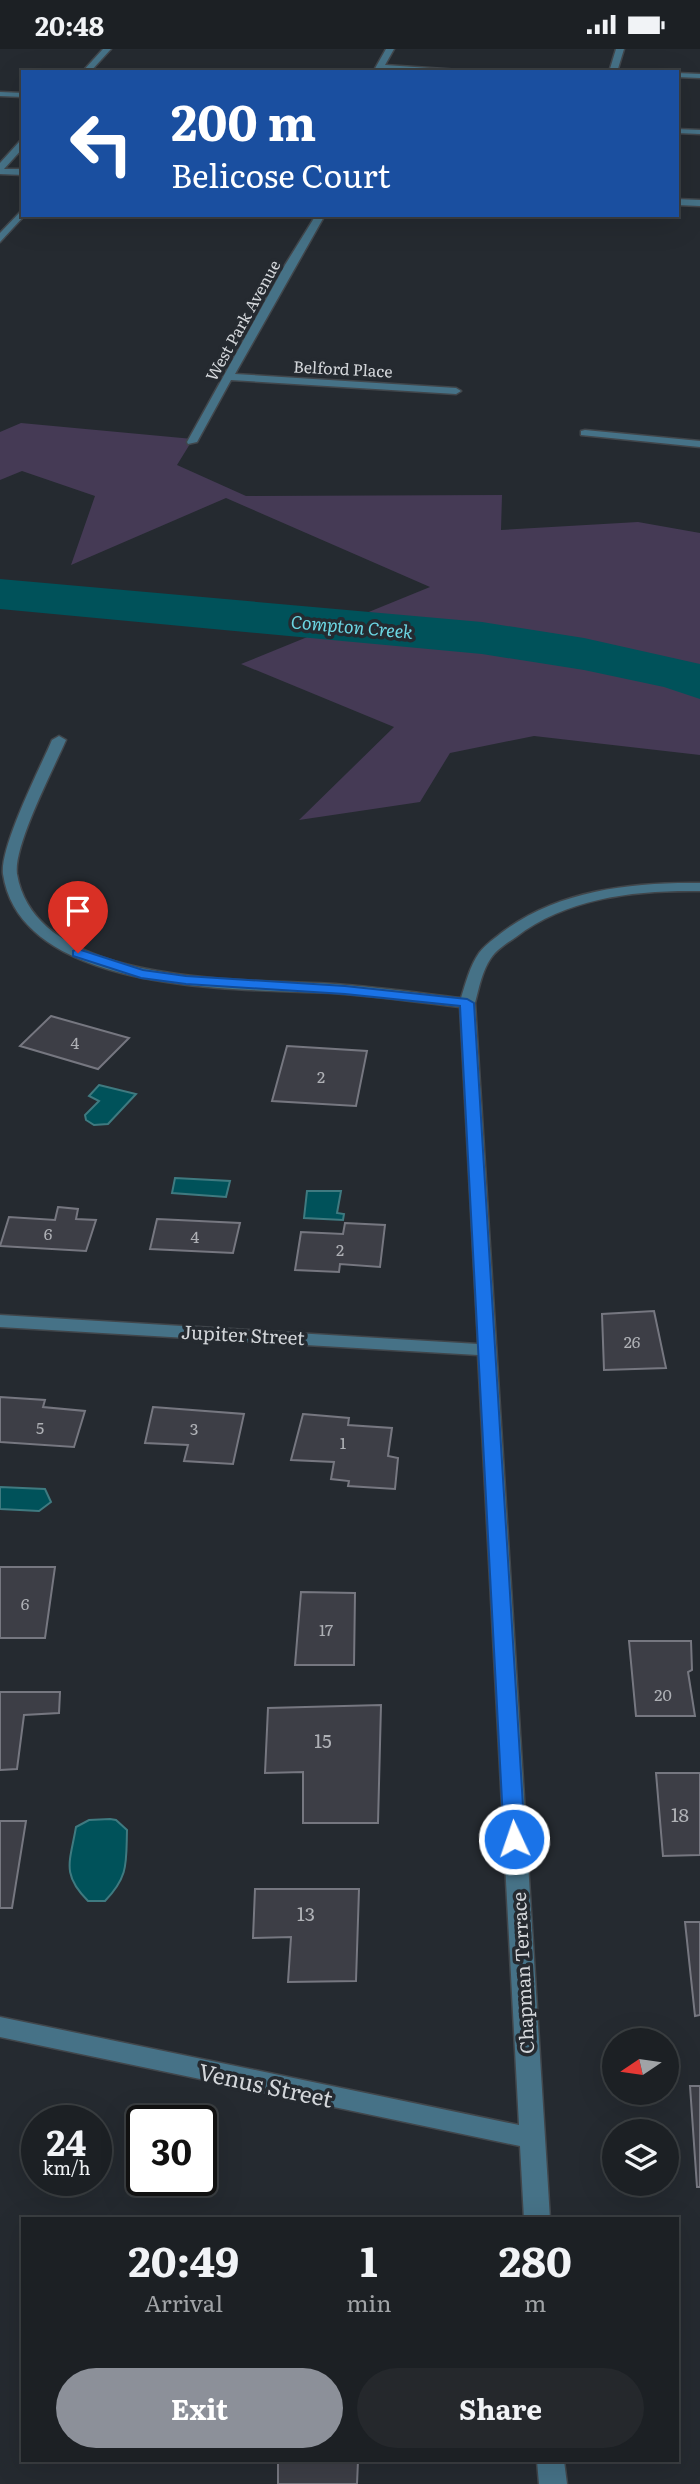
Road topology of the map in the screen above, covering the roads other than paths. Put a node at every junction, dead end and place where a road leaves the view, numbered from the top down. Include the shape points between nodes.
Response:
1 (107, 49) edge
2 (390, 49) edge
3 (620, 49) edge
4 (379, 69) edge
5 (88, 70) edge
6 (414, 70) edge
7 (614, 70) edge
8 (679, 75) edge
9 (700, 76) edge
10 (0, 94) edge
11 (21, 95) edge
12 (679, 131) edge
13 (700, 132) edge
14 (21, 145) edge
15 (0, 169) edge
16 (21, 172) edge
17 (679, 202) edge
18 (700, 204) edge
19 (21, 214) edge
20 (320, 217) edge
21 (0, 239) edge
22 (229, 377) junction
23 (456, 391) dead end
24 (585, 433) dead end
25 (192, 442) dead end
26 (700, 444) edge
27 (59, 740) dead end
28 (700, 887) edge
29 (467, 1003) junction
30 (0, 1321) edge
31 (486, 1350) junction
32 (0, 2027) edge
33 (532, 2138) junction
34 (537, 2217) edge
35 (551, 2462) edge
36 (553, 2484) edge

1 - 5 street
2 - 4 street
3 - 7 street
4 - 6 street
8 - 9 street
10 - 11 street
12 - 13 street
14 - 15 street
15 - 16 street
17 - 18 street
19 - 21 street
20 - 22 street, West Park Avenue
22 - 23 street, Belford Place
22 - 25 street, West Park Avenue
24 - 26 street
27 - 29 street via 9,871 13,892 44,933 78,953 141,974
28 - 29 street, Chapman Terrace via 620,892 537,917 484,955
29 - 31 street, Chapman Terrace
30 - 31 street, Jupiter Street
31 - 33 street, Chapman Terrace
32 - 33 street, Venus Street
33 - 34 street, Chapman Terrace
35 - 36 street

